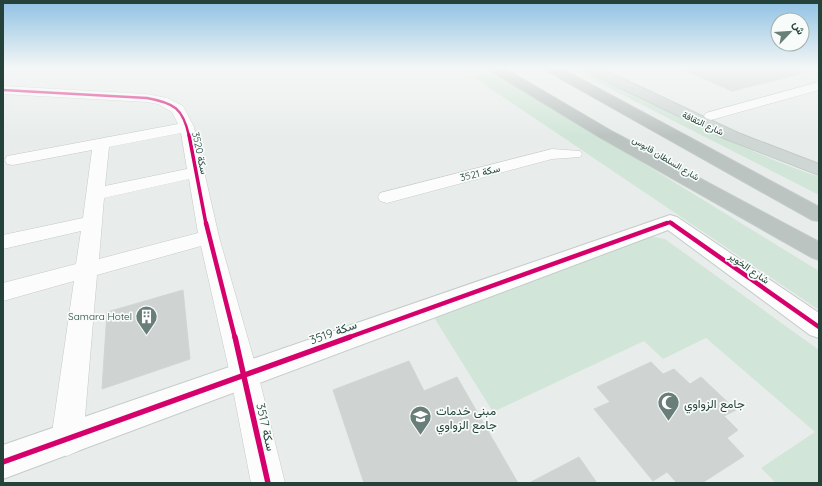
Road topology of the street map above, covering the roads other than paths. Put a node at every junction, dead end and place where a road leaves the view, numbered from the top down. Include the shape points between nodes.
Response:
1 (15, 91) edge
2 (533, 91) edge
3 (552, 91) edge
4 (592, 91) edge
5 (636, 91) edge
6 (641, 91) edge
7 (658, 91) edge
8 (802, 91) edge
9 (711, 116) junction
10 (187, 127) junction
11 (101, 144) junction
12 (574, 154) dead end
13 (776, 154) junction
14 (819, 156) edge
15 (13, 160) dead end
16 (819, 170) edge
17 (196, 172) junction
18 (95, 194) junction
19 (387, 197) dead end
20 (819, 215) edge
21 (91, 222) junction
22 (670, 222) joint
23 (209, 237) junction
24 (3, 242) edge
25 (819, 248) edge
26 (819, 252) edge
27 (86, 270) junction
28 (3, 292) edge
29 (819, 327) edge
30 (244, 374) junction
31 (67, 440) junction
32 (3, 462) edge
33 (268, 483) edge

1 - 10 street, سكة 3520 via 162,101 178,109
2 - 26 highway via 607,135
3 - 25 highway, شارع السلطان قابوس
4 - 20 highway
5 - 13 main road, شارع الثقافة via 696,120
6 - 9 main road via 694,114
7 - 9 main road, شارع الثقافة
8 - 9 street
9 - 13 main road via 716,124
9 - 14 main road, شارع الثقافة
10 - 11 street
10 - 17 street, سكة 3520
11 - 15 street
11 - 18 street
12 - 19 street, سكة 3521 via 552,154
13 - 16 main road, شارع الثقافة
17 - 18 street
17 - 23 street, سكة 3520
18 - 21 street
21 - 24 street
21 - 27 street
22 - 29 street, شارع الخوير
22 - 30 street, سكة 3519
23 - 27 street
23 - 30 street, سكة 3520
27 - 28 street
27 - 31 street
30 - 31 street, سكة 3519
30 - 33 street, سكة 3517
31 - 32 street, سكة 3519

